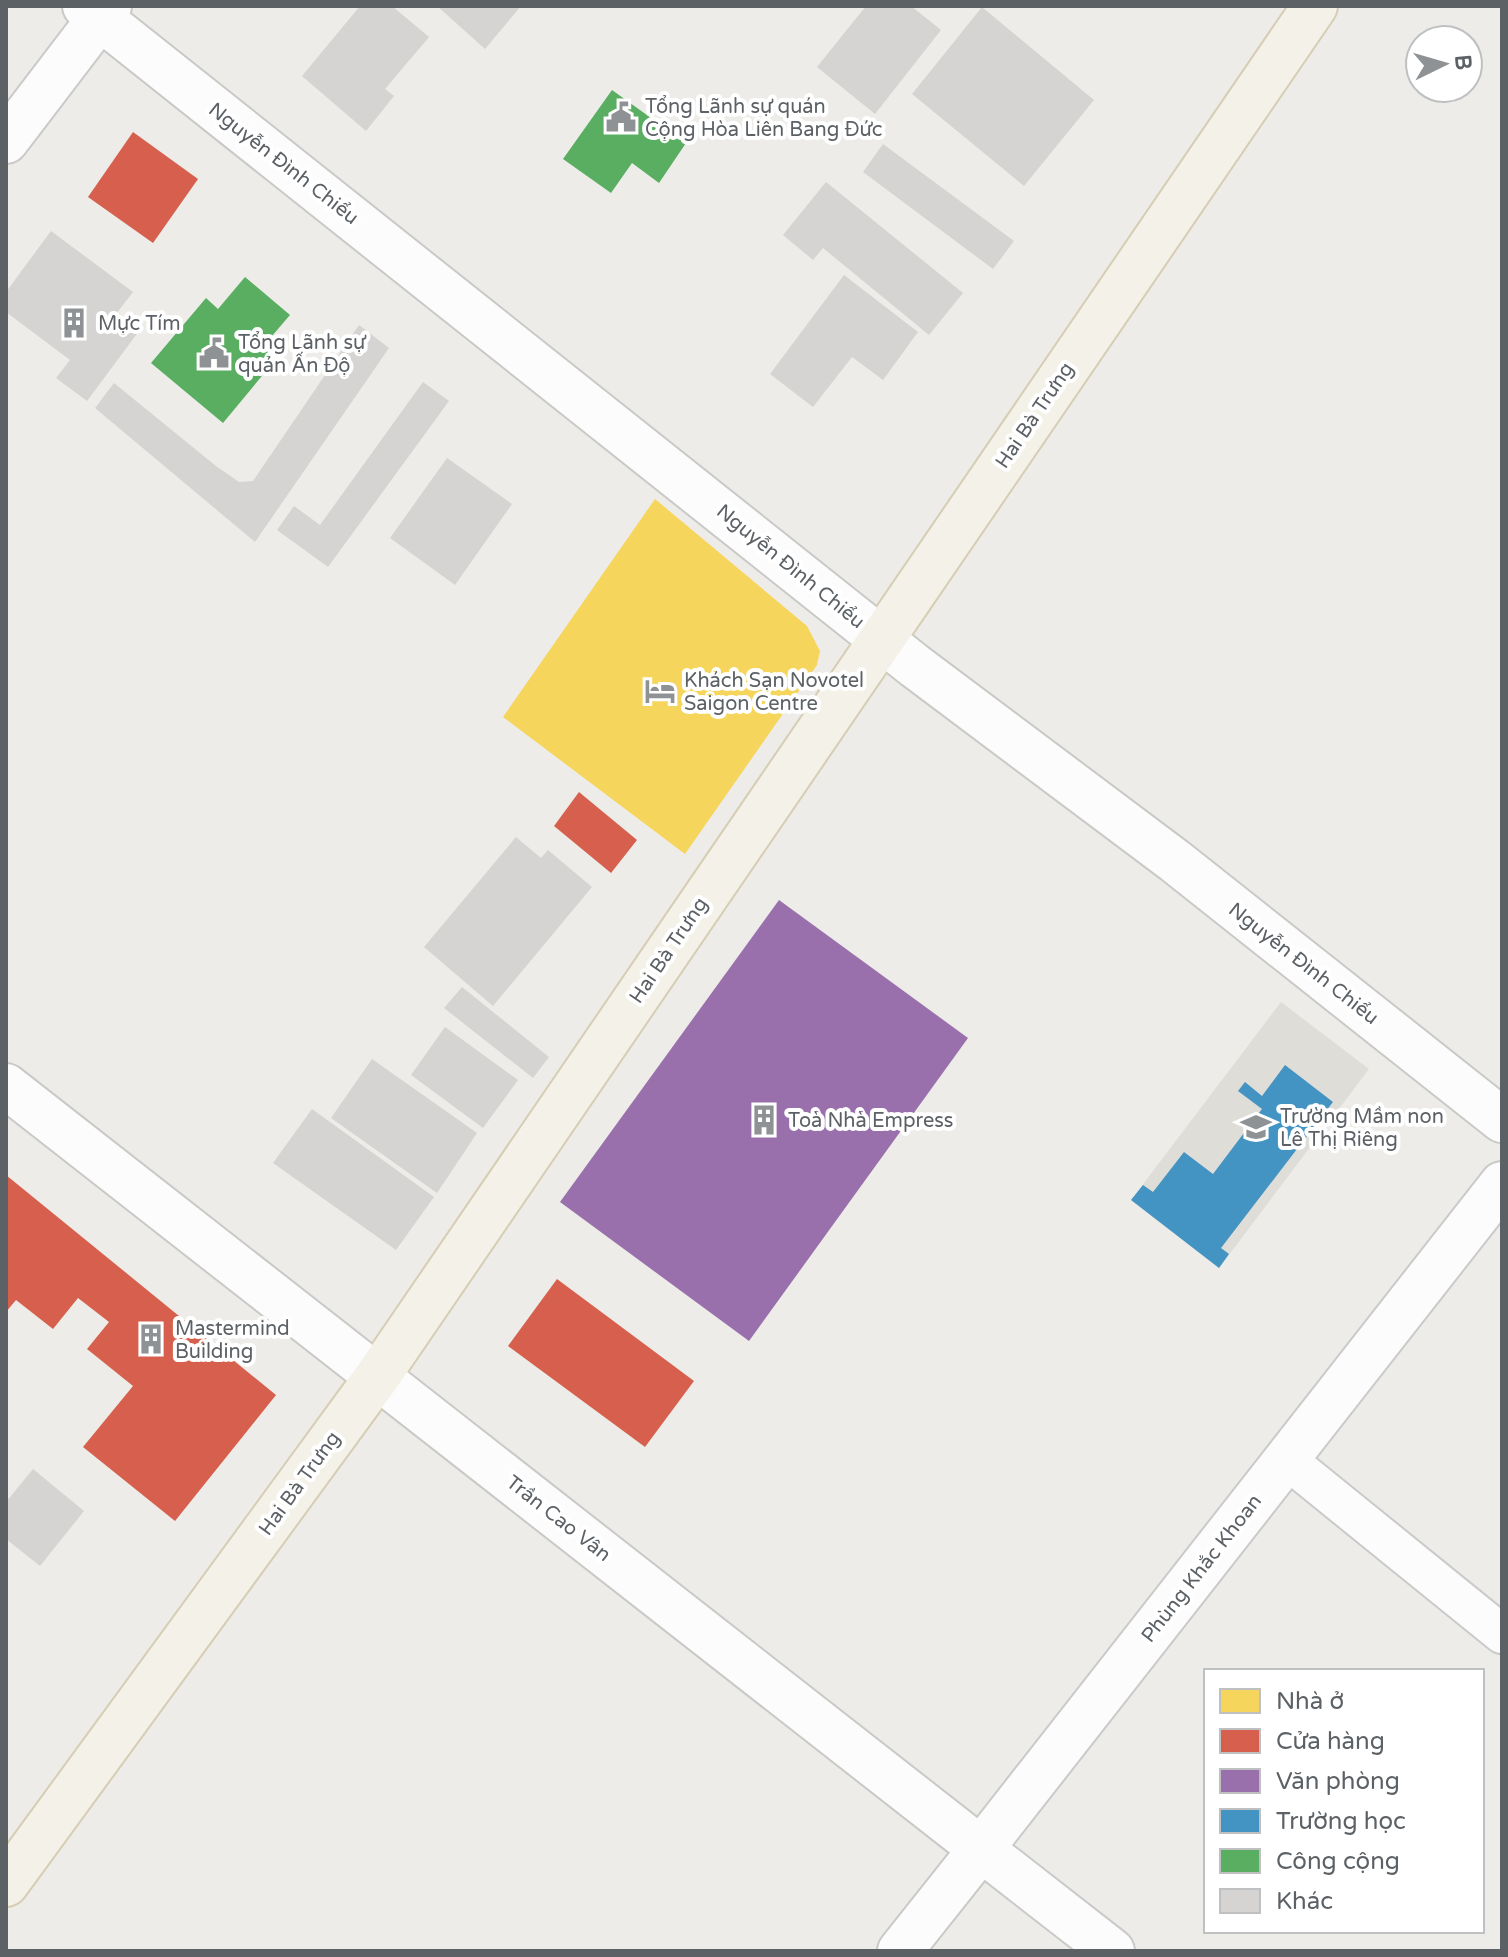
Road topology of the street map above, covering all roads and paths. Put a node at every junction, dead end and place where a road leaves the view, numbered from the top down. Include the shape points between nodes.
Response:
1 (1315, 6) edge
2 (98, 10) edge
3 (6, 141) edge
4 (880, 637) junction
5 (6, 1086) edge
6 (1502, 1120) edge
7 (1502, 1184) edge
8 (377, 1377) junction
9 (1286, 1459) junction
10 (1502, 1634) edge
11 (981, 1849) junction
12 (6, 1884) edge
13 (900, 1951) edge
14 (1112, 1951) edge

1 - 4 main road, Hai Bà Trưng
2 - 3 main road
2 - 4 main road, Nguyễn Đình Chiểu
4 - 6 main road, Nguyễn Đình Chiểu via 1175,861
4 - 8 main road, Hai Bà Trưng
5 - 8 main road, Trần Cao Vân
7 - 9 main road, Phùng Khắc Khoan
8 - 11 main road, Trần Cao Vân
8 - 12 main road, Hai Bà Trưng
9 - 10 street
9 - 11 main road, Phùng Khắc Khoan
11 - 13 main road, Phùng Khắc Khoan
11 - 14 main road, Trần Cao Vân

